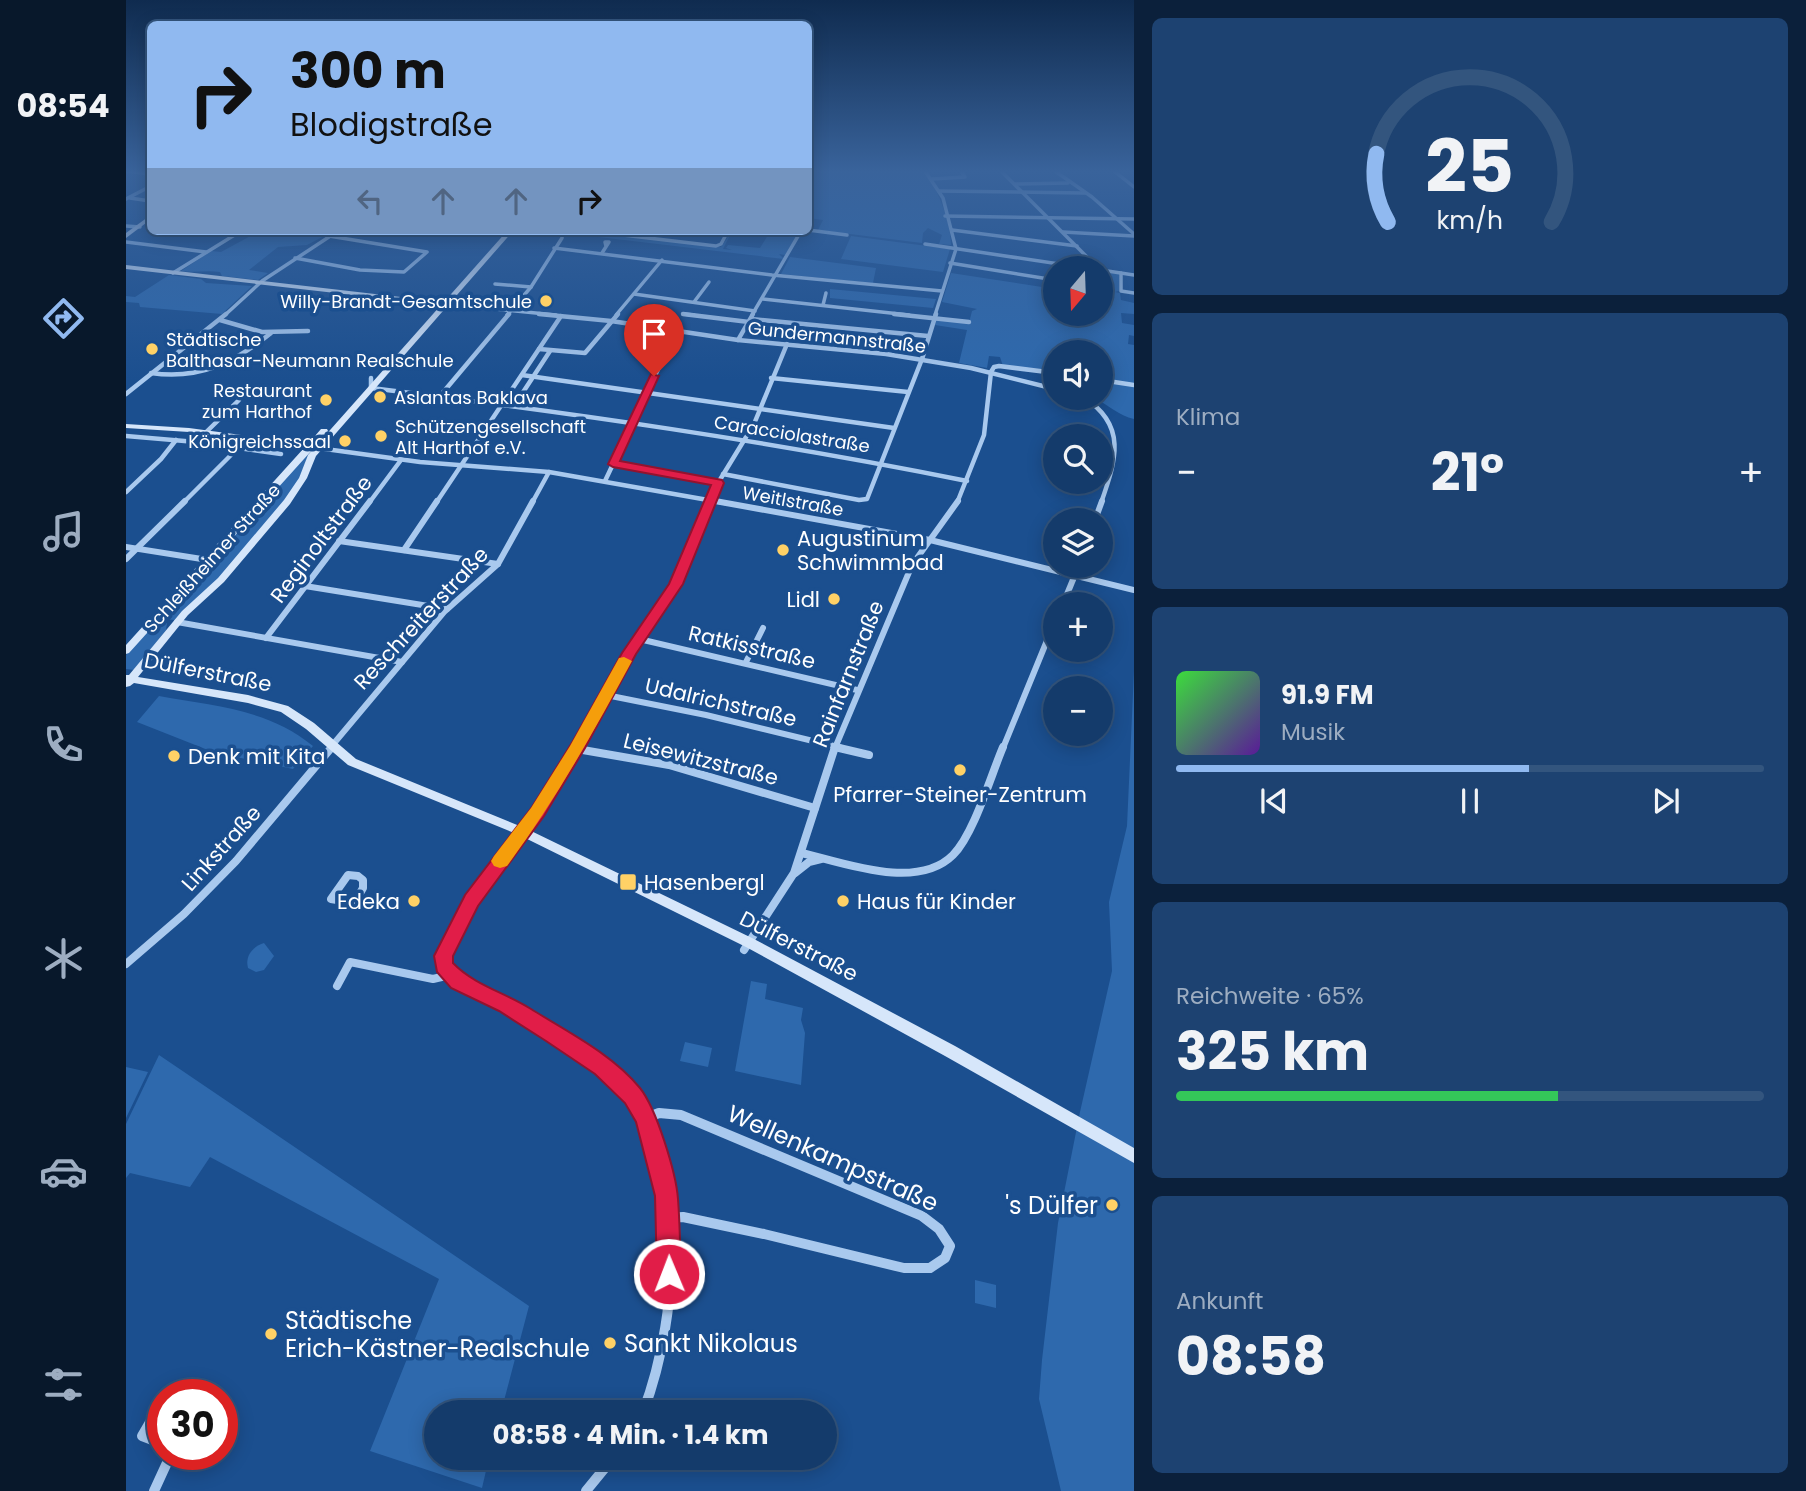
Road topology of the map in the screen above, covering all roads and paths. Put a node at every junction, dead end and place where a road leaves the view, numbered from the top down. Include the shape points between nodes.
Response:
1 (225, 241) edge
2 (322, 241) edge
3 (357, 241) edge
4 (495, 241) edge
5 (501, 241) edge
6 (560, 241) edge
7 (679, 241) edge
8 (723, 241) edge
9 (796, 241) edge
10 (954, 241) edge
11 (1035, 241) edge
12 (1072, 241) edge
13 (126, 242) edge
14 (925, 244) dead end
15 (606, 246) dead end
16 (1077, 246) junction
17 (554, 248) junction
18 (956, 249) junction
19 (206, 252) junction
20 (602, 253) junction
21 (1087, 256) edge
22 (294, 258) junction
23 (662, 260) junction
24 (1043, 262) edge
25 (950, 263) junction
26 (126, 267) edge
27 (1113, 272) edge
28 (173, 273) junction
29 (1121, 273) junction
30 (776, 275) junction
31 (1134, 275) edge
32 (1043, 278) edge
33 (709, 282) dead end
34 (259, 283) junction
35 (495, 284) dead end
36 (531, 287) junction
37 (942, 291) junction
38 (826, 293) dead end
39 (1134, 293) edge
40 (634, 294) junction
41 (763, 299) junction
42 (694, 302) junction
43 (441, 304) junction
44 (823, 305) junction
45 (510, 311) junction
46 (755, 311) junction
47 (683, 314) dead end
48 (562, 316) junction
49 (934, 317) junction
50 (220, 320) junction
51 (750, 320) junction
52 (611, 321) junction
53 (969, 322) dead end
54 (308, 331) dead end
55 (681, 331) junction
56 (271, 333) junction
57 (928, 336) junction
58 (738, 340) junction
59 (787, 344) junction
60 (539, 349) junction
61 (550, 351) junction
62 (922, 359) junction
63 (991, 372) junction
64 (1043, 372) edge
65 (151, 373) junction
66 (522, 375) junction
67 (533, 376) junction
68 (371, 378) junction
69 (771, 378) junction
70 (1113, 382) edge
71 (1043, 385) edge
72 (1134, 385) edge
73 (371, 388) junction
74 (646, 392) junction
75 (908, 392) junction
76 (126, 394) edge
77 (440, 396) junction
78 (239, 400) dead end
79 (504, 404) junction
80 (514, 406) junction
81 (759, 410) junction
82 (633, 422) junction
83 (126, 426) edge
84 (333, 426) junction
85 (894, 428) junction
86 (206, 432) junction
87 (126, 436) edge
88 (176, 440) junction
89 (744, 440) junction
90 (196, 442) junction
91 (313, 447) junction
92 (238, 448) junction
93 (1121, 453) dead end
94 (281, 454) dead end
95 (401, 460) junction
96 (880, 463) junction
97 (613, 464) junction
98 (462, 465) junction
99 (549, 472) junction
100 (723, 474) junction
101 (605, 481) junction
102 (967, 481) junction
103 (718, 483) junction
104 (126, 492) edge
105 (711, 501) junction
106 (1100, 508) edge
107 (930, 540) junction
108 (340, 541) junction
109 (126, 547) edge
110 (136, 549) junction
111 (404, 550) junction
112 (126, 559) edge
113 (208, 560) junction
114 (498, 564) junction
115 (1043, 566) edge
116 (1090, 578) edge
117 (305, 586) junction
118 (1134, 590) edge
119 (447, 609) junction
120 (150, 624) junction
121 (176, 624) junction
122 (763, 628) dead end
123 (266, 638) junction
124 (639, 639) junction
125 (1043, 650) edge
126 (126, 651) edge
127 (402, 662) junction
128 (747, 662) junction
129 (127, 681) edge
130 (857, 690) junction
131 (606, 695) junction
132 (332, 746) junction
133 (835, 747) junction
134 (576, 749) junction
135 (869, 755) dead end
136 (815, 808) junction
137 (523, 832) junction
138 (802, 853) junction
139 (827, 858) junction
140 (794, 873) junction
141 (747, 947) junction
142 (126, 964) edge
143 (450, 975) junction
144 (337, 986) dead end
145 (646, 1118) junction
146 (1134, 1156) edge
147 (668, 1219) junction
148 (647, 1400) edge
149 (165, 1470) edge
150 (603, 1470) edge
151 (155, 1491) edge
152 (586, 1491) edge

1 - 19 street
2 - 22 street
3 - 22 street via 426,252 404,272
4 - 43 main road, Schleißheimer Straße
5 - 43 main road, Schleißheimer Straße
6 - 17 street
7 - 8 street via 720,245
9 - 30 street
10 - 18 street
11 - 16 street
12 - 16 street
13 - 19 street
14 - 18 street
15 - 20 street
16 - 21 street
17 - 20 street
17 - 36 street
18 - 24 street
18 - 25 street
19 - 28 street
20 - 23 street
22 - 34 street
23 - 30 street
23 - 40 street
25 - 32 street
25 - 37 street
26 - 28 main road
27 - 29 street
28 - 34 main road
29 - 31 street
29 - 39 street via 1121,290
30 - 37 street
30 - 41 street
33 - 42 street
34 - 43 main road
34 - 50 street
35 - 36 street
36 - 45 street
37 - 49 street
38 - 44 street
40 - 42 street
40 - 52 street
41 - 44 street
41 - 46 street
42 - 46 street
43 - 45 street, Gundermannstraße
43 - 68 main road, Schleißheimer Straße
43 - 73 main road, Schleißheimer Straße
44 - 49 street
45 - 48 street, Gundermannstraße
45 - 77 street
46 - 51 street
47 - 51 street
48 - 52 street, Gundermannstraße
48 - 60 street
49 - 53 street
49 - 57 street
50 - 56 street
50 - 65 street
51 - 57 street
51 - 58 street
52 - 55 street, Gundermannstraße
52 - 61 street via 583,354
54 - 56 street
55 - 58 street, Gundermannstraße
55 - 74 street
56 - 65 street via 245,356 226,365 183,376
57 - 62 street
58 - 59 street, Gundermannstraße
59 - 62 street, Gundermannstraße
59 - 69 street
60 - 61 street
60 - 66 street
61 - 67 street
62 - 63 street, Gundermannstraße
62 - 75 street
63 - 64 street via 999,366
63 - 71 street, Gundermannstraße
63 - 102 street, Rainfarnstraße via 984,435
65 - 76 street
66 - 67 street
66 - 79 street
67 - 74 street
67 - 80 street
68 - 73 street
68 - 84 main road, Schleißheimer Straße
69 - 75 street
69 - 81 street
70 - 72 street
73 - 77 street, Caracciolastraße
73 - 84 main road, Schleißheimer Straße
74 - 81 street
74 - 82 street
75 - 85 street
77 - 79 street, Caracciolastraße
78 - 86 street
79 - 80 street, Caracciolastraße
79 - 98 street
80 - 82 street, Caracciolastraße
81 - 85 street
81 - 89 street
82 - 89 street, Caracciolastraße
82 - 97 street
83 - 86 main road
84 - 91 main road, Schleißheimer Straße
85 - 96 street
86 - 90 street
86 - 91 main road
87 - 88 street
88 - 90 street
88 - 104 street
89 - 96 street, Caracciolastraße
89 - 100 street
90 - 92 street
91 - 95 street, Weitlstraße
91 - 113 main road, Schleißheimer Straße
91 - 121 main road, Schleißheimer Straße via 298,487 281,510 222,580
92 - 94 street
92 - 110 street
93 - 106 street
95 - 98 street, Weitlstraße
95 - 108 street, Reginoltstraße
96 - 100 street via 864,500
96 - 102 street, Caracciolastraße
97 - 101 street
97 - 103 street
98 - 99 street, Weitlstraße
98 - 111 street
99 - 101 street, Weitlstraße
99 - 114 street, Reschreiterstraße
100 - 103 street
101 - 105 street, Weitlstraße
102 - 107 street, Rainfarnstraße via 958,502
103 - 105 street
105 - 107 street, Weitlstraße
105 - 124 street via 676,584
107 - 115 street, Weitlstraße
107 - 130 street, Rainfarnstraße via 912,565
108 - 111 street
108 - 117 street, Reginoltstraße
109 - 110 street
110 - 112 street
110 - 113 street
111 - 114 street
113 - 120 main road, Schleißheimer Straße
114 - 119 street, Reschreiterstraße
116 - 118 street, Weitlstraße
117 - 119 street
117 - 123 street, Reginoltstraße
119 - 127 street, Reschreiterstraße
120 - 121 main road
120 - 126 main road, Schleißheimer Straße
121 - 123 street
121 - 129 main road, Schleißheimer Straße
122 - 128 street
123 - 127 street
124 - 128 street, Ratkisstraße
124 - 131 street
125 - 139 street via 967,835 950,858 924,871 898,874
127 - 132 street, Reschreiterstraße
128 - 130 street, Ratkisstraße
129 - 132 main road, Dülferstraße via 275,706 298,717
130 - 133 street, Rainfarnstraße
131 - 133 street, Udalrichstraße
131 - 134 street
132 - 137 main road, Dülferstraße via 352,762
132 - 142 street, Linkstraße via 236,861
133 - 135 street, Udalrichstraße
133 - 136 street, Rainfarnstraße
134 - 136 street, Leisewitzstraße via 669,765
134 - 137 street
136 - 138 street, Rainfarnstraße
137 - 141 main road, Dülferstraße
137 - 143 street via 472,900 457,928 443,956
138 - 139 street
138 - 140 street, Rainfarnstraße
139 - 140 street via 809,862
140 - 141 street, Rainfarnstraße
141 - 146 main road, Dülferstraße via 950,1051
143 - 144 street via 433,979 350,962
143 - 145 street via 506,1004 602,1066 632,1096
145 - 147 street via 659,1161
145 - 147 street, Wellenkampstraße via 659,1113 681,1115 847,1182 922,1216 939,1229 950,1246 945,1258 930,1268 904,1268 683,1217
147 - 148 street via 662,1357
149 - 151 street
150 - 152 street

